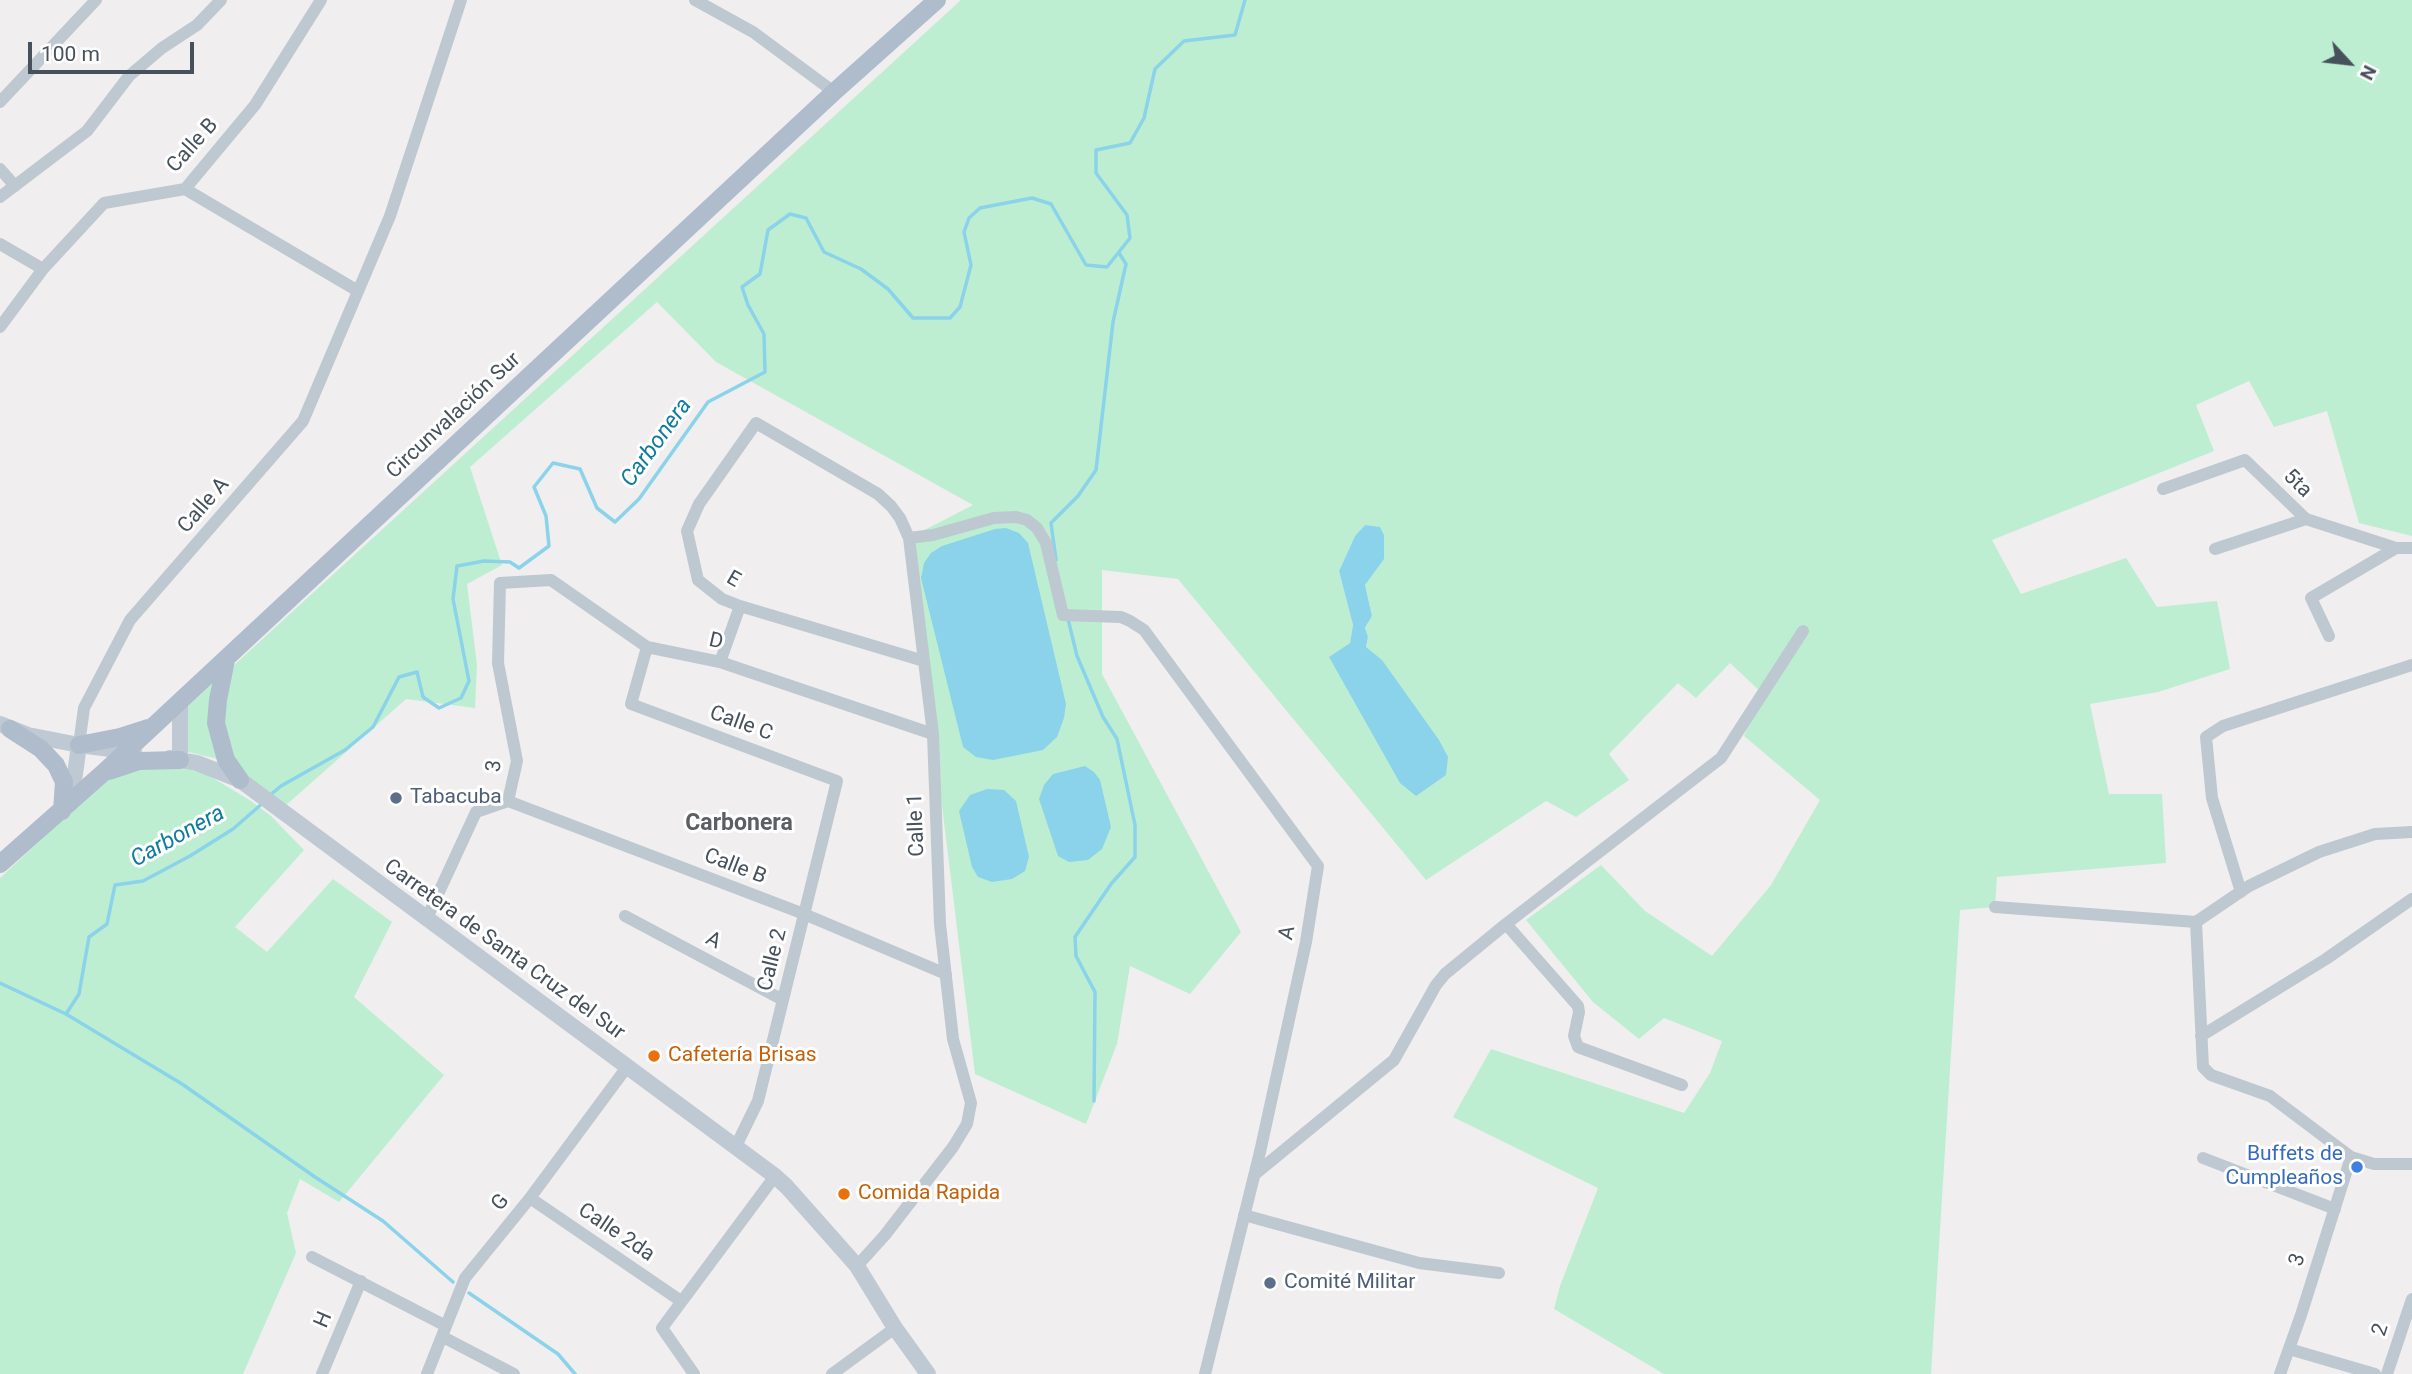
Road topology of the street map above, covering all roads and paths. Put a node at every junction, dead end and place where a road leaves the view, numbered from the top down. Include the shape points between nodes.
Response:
1 (96, 0) edge
2 (221, 0) edge
3 (321, 0) edge
4 (461, 0) edge
5 (695, 0) edge
6 (937, 0) edge
7 (834, 92) junction
8 (0, 102) edge
9 (0, 169) edge
10 (15, 186) junction
11 (185, 189) junction
12 (0, 197) edge
13 (0, 244) edge
14 (43, 269) junction
15 (358, 291) junction
16 (0, 327) edge
17 (756, 423) joint
18 (2163, 489) dead end
19 (2306, 519) junction
20 (909, 538) junction
21 (2396, 548) junction
22 (2412, 548) edge
23 (2215, 549) dead end
24 (500, 583) joint
25 (740, 606) junction
26 (1803, 631) dead end
27 (2329, 636) dead end
28 (647, 647) junction
29 (226, 660) junction
30 (924, 661) junction
31 (719, 662) junction
32 (2412, 665) edge
33 (180, 701) junction
34 (5, 727) edge
35 (152, 727) junction
36 (933, 734) junction
37 (79, 745) junction
38 (127, 751) junction
39 (180, 760) junction
40 (103, 774) junction
41 (240, 780) junction
42 (838, 781) joint
43 (509, 801) junction
44 (66, 807) junction
45 (2412, 832) edge
46 (0, 864) edge
47 (2241, 892) junction
48 (2412, 900) edge
49 (1995, 907) dead end
50 (804, 914) junction
51 (625, 916) dead end
52 (426, 920) junction
53 (2196, 922) junction
54 (1506, 924) junction
55 (946, 974) junction
56 (783, 1000) junction
57 (2201, 1036) junction
58 (627, 1067) junction
59 (1682, 1085) dead end
60 (736, 1146) junction
61 (2351, 1157) junction
62 (2203, 1158) dead end
63 (2412, 1164) edge
64 (1254, 1174) junction
65 (775, 1176) junction
66 (530, 1198) junction
67 (2335, 1209) junction
68 (1244, 1215) junction
69 (312, 1257) dead end
70 (857, 1266) junction
71 (1499, 1273) dead end
72 (361, 1281) junction
73 (2412, 1299) edge
74 (681, 1301) junction
75 (895, 1328) junction
76 (444, 1331) junction
77 (2289, 1349) junction
78 (322, 1374) edge
79 (427, 1374) edge
80 (514, 1374) edge
81 (694, 1374) edge
82 (832, 1374) edge
83 (928, 1374) edge
84 (1205, 1374) edge
85 (2280, 1374) edge
86 (2375, 1374) edge
87 (2387, 1374) edge

1 - 8 street
2 - 10 street via 197,25 129,76 87,131
3 - 11 street, Calle B via 256,105
4 - 15 street, Calle A via 390,216
5 - 7 street via 753,32
6 - 7 main road, Circunvalación Sur
7 - 29 main road, Circunvalación Sur
9 - 10 street
10 - 12 street
11 - 14 street, Calle B via 104,203
11 - 15 street
13 - 14 street
14 - 16 street, Calle B
15 - 37 street, Calle A via 303,421 130,620 84,708
17 - 20 street, Calle 1 via 878,494 900,518
17 - 25 street, E via 699,504 687,531 698,580 722,599
18 - 19 street, 5ta via 2245,460
19 - 21 street, 5ta
19 - 23 street
20 - 30 street, Calle 1
20 - 64 street, A via 995,518 1016,517 1037,528 1046,543 1063,615 1121,617 1144,630 1318,866 1306,942
21 - 22 street, 5ta
21 - 27 street via 2311,598
24 - 28 street, D via 551,580
24 - 43 street, 3 via 498,663 517,761
25 - 30 street, E
25 - 31 street
26 - 54 street via 1721,758
28 - 31 street, D
28 - 42 street, Calle C via 631,704
29 - 33 main road, Circunvalación Sur
29 - 41 main road via 216,723 226,760
30 - 36 street, Calle 1
31 - 36 street, D
32 - 47 street via 2223,726 2206,737 2211,798
33 - 35 main road, Circunvalación Sur
33 - 39 main road
34 - 37 main road, Carretera de Santa Cruz del Sur
34 - 44 main road via 41,749 56,765 64,782
35 - 37 main road
35 - 38 main road, Circunvalación Sur
36 - 55 street, Calle 1
37 - 38 main road, Carretera de Santa Cruz del Sur
37 - 44 main road
38 - 39 main road, Carretera de Santa Cruz del Sur
38 - 40 main road, Circunvalación Sur
39 - 40 main road via 139,761
39 - 41 main road, Carretera de Santa Cruz del Sur
40 - 44 main road, Circunvalación Sur
41 - 52 main road, Carretera de Santa Cruz del Sur
42 - 50 street, Calle 2
43 - 50 street, Calle B
43 - 52 street, 3 via 476,812
44 - 46 main road, Circunvalación Sur
45 - 47 street via 2375,834 2319,852
47 - 53 street
48 - 57 street
49 - 53 street
50 - 55 street, Calle B
50 - 56 street, Calle 2
51 - 56 street, A
52 - 58 main road, Carretera de Santa Cruz del Sur
53 - 57 street
54 - 59 street via 1578,1006 1574,1036 1578,1047
54 - 64 street via 1445,974 1394,1060
55 - 70 street, Calle 1 via 953,1040 971,1103 967,1124 919,1193
56 - 60 street, Calle 2 via 758,1101
57 - 61 street via 2203,1067 2211,1075 2270,1096
58 - 60 main road, Carretera de Santa Cruz del Sur
58 - 66 street, G
60 - 65 main road, Carretera de Santa Cruz del Sur
61 - 63 street via 2374,1164
61 - 67 street, 3
62 - 67 street
64 - 68 street, A
65 - 70 main road, Carretera de Santa Cruz del Sur
65 - 74 street
66 - 74 street, Calle 2da
66 - 76 street, G via 465,1278
67 - 77 street, 3
68 - 71 street via 1419,1263
68 - 84 street, A
69 - 72 street
70 - 75 main road, Carretera de Santa Cruz del Sur
72 - 76 street
72 - 78 street, H
73 - 87 street, 2
74 - 81 street via 662,1328
75 - 82 street
75 - 83 main road, Carretera de Santa Cruz del Sur
76 - 79 street, G
76 - 80 street
77 - 85 street, 3
77 - 86 street

